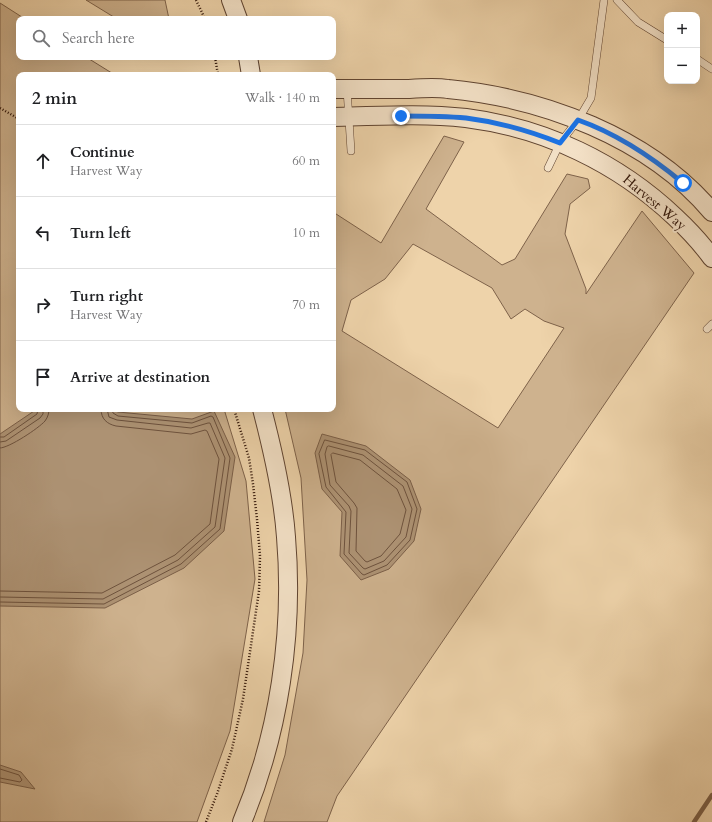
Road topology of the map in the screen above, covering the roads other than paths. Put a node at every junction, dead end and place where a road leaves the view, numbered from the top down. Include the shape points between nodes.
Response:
1 (230, 0) edge
2 (604, 0) edge
3 (618, 0) edge
4 (237, 16) edge
5 (664, 38) edge
6 (248, 60) edge
7 (700, 61) edge
8 (712, 69) edge
9 (250, 72) edge
10 (340, 89) edge
11 (341, 117) edge
12 (578, 120) junction
13 (560, 143) junction
14 (351, 151) dead end
15 (548, 168) dead end
16 (712, 212) edge
17 (712, 258) edge
18 (263, 412) edge
19 (242, 822) edge

1 - 4 street
2 - 12 lane via 592,98
3 - 5 lane via 638,22
6 - 9 street
7 - 8 lane
10 - 11 lane
10 - 12 street via 446,88 485,93 518,100
11 - 13 street, Harvest Way via 466,118 526,130
11 - 14 lane
12 - 13 lane
12 - 16 street via 630,145 665,168
13 - 15 lane
13 - 17 street, Harvest Way via 622,174 640,187 692,233
18 - 19 street via 283,505 287,620 284,661 266,753

